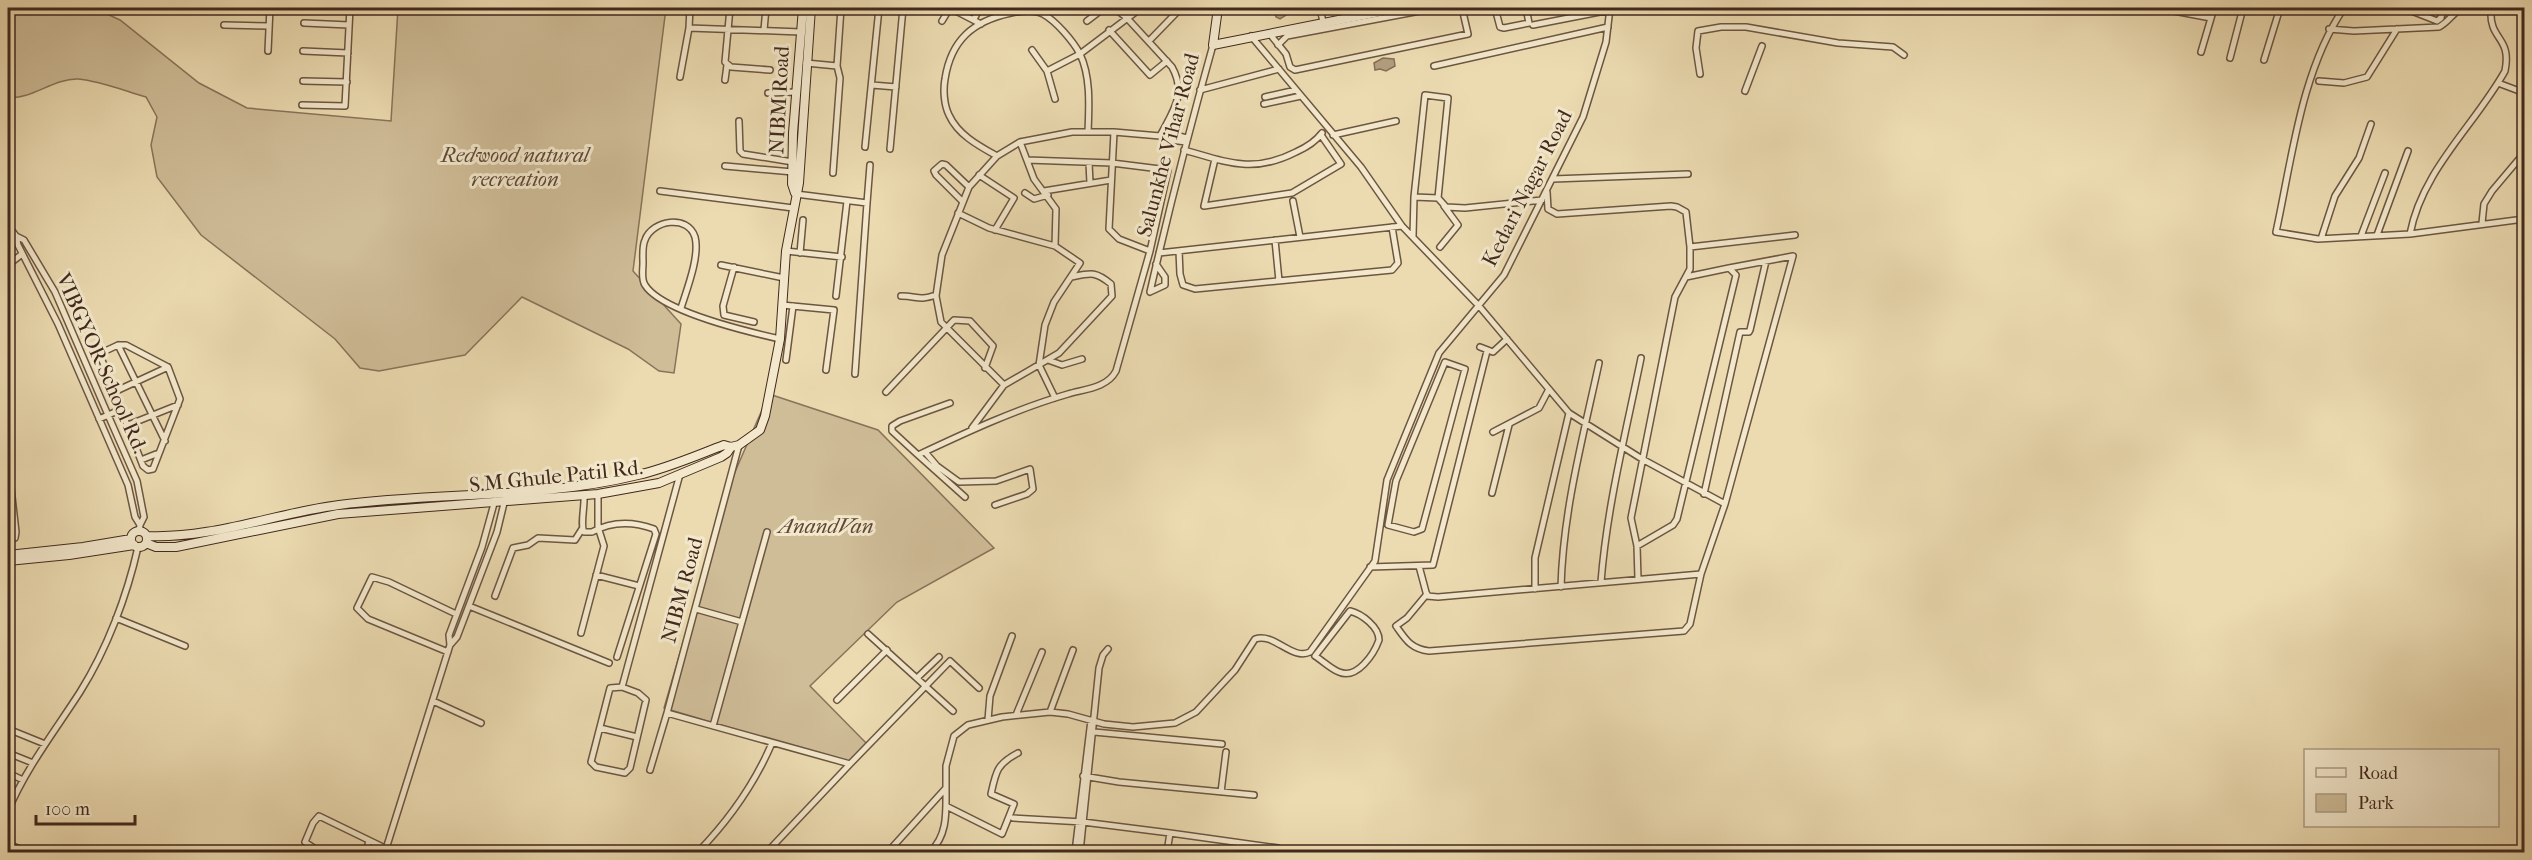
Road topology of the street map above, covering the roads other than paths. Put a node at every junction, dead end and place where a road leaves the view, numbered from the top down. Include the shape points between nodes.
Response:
1 (270, 8) edge
2 (350, 8) edge
3 (690, 8) edge
4 (730, 8) edge
5 (766, 8) edge
6 (803, 8) edge
7 (811, 8) edge
8 (841, 8) edge
9 (879, 8) edge
10 (903, 8) edge
11 (980, 8) edge
12 (1104, 8) edge
13 (1114, 8) edge
14 (1142, 8) edge
15 (1181, 8) edge
16 (1218, 8) edge
17 (1320, 8) edge
18 (1394, 8) edge
19 (1436, 8) edge
20 (1462, 8) edge
21 (1496, 8) edge
22 (1526, 8) edge
23 (2158, 8) edge
24 (2214, 8) edge
25 (2243, 8) edge
26 (2280, 8) edge
27 (2344, 8) edge
28 (2407, 8) edge
29 (2445, 8) edge
30 (2463, 8) edge
31 (2499, 8) edge
32 (1610, 9) edge
33 (2457, 9) edge
34 (2487, 9) edge
35 (1126, 17) junction
36 (2211, 18) junction
37 (2441, 18) junction
38 (974, 19) junction
39 (942, 21) dead end
40 (1087, 21) dead end
41 (304, 22) dead end
42 (1323, 22) junction
43 (981, 24) junction
44 (349, 25) junction
45 (1533, 25) dead end
46 (224, 26) dead end
47 (269, 26) junction
48 (1608, 27) junction
49 (2439, 27) junction
50 (689, 28) junction
51 (728, 28) junction
52 (2329, 29) junction
53 (2397, 29) junction
54 (764, 30) junction
55 (1109, 30) junction
56 (801, 32) junction
57 (1269, 33) junction
58 (1251, 36) junction
59 (1149, 41) junction
60 (1277, 44) junction
61 (1213, 45) junction
62 (1762, 46) dead end
63 (1032, 50) dead end
64 (268, 51) dead end
65 (303, 51) dead end
66 (2202, 52) dead end
67 (348, 53) junction
68 (1080, 54) junction
69 (1904, 55) dead end
70 (2230, 58) dead end
71 (2264, 60) dead end
72 (1167, 61) junction
73 (806, 63) junction
74 (727, 65) junction
75 (837, 66) junction
76 (1434, 66) dead end
77 (1279, 69) junction
78 (770, 70) dead end
79 (1047, 71) junction
80 (1700, 74) dead end
81 (680, 77) dead end
82 (725, 80) dead end
83 (303, 81) dead end
84 (2319, 81) dead end
85 (346, 82) junction
86 (2498, 83) junction
87 (872, 85) junction
88 (896, 87) junction
89 (1200, 90) junction
90 (1296, 90) junction
91 (796, 92) junction
92 (1745, 92) dead end
93 (2522, 92) dead end
94 (768, 93) dead end
95 (1301, 96) junction
96 (1265, 97) dead end
97 (1055, 99) dead end
98 (1264, 104) dead end
99 (302, 105) dead end
100 (1396, 121) dead end
101 (739, 122) dead end
102 (2371, 124) dead end
103 (1326, 127) junction
104 (1088, 132) junction
105 (1114, 132) junction
106 (1321, 135) junction
107 (1333, 135) junction
108 (1160, 136) junction
109 (1186, 140) junction
110 (1020, 142) junction
111 (865, 147) dead end
112 (890, 149) dead end
113 (1184, 150) junction
114 (2408, 151) dead end
115 (2524, 153) edge
116 (997, 156) junction
117 (1215, 159) junction
118 (1027, 160) junction
119 (793, 162) junction
120 (1089, 163) junction
121 (1112, 163) junction
122 (870, 165) dead end
123 (725, 166) dead end
124 (793, 172) junction
125 (833, 173) dead end
126 (2385, 173) dead end
127 (1688, 174) dead end
128 (980, 175) junction
129 (1552, 179) junction
130 (1111, 180) junction
131 (1090, 183) junction
132 (969, 187) junction
133 (1547, 190) junction
134 (660, 191) dead end
135 (1025, 193) dead end
136 (1046, 193) junction
137 (796, 194) junction
138 (1414, 196) junction
139 (1438, 198) junction
140 (1542, 200) junction
141 (847, 201) junction
142 (962, 201) junction
143 (1293, 201) dead end
144 (867, 203) junction
145 (1443, 205) junction
146 (793, 208) junction
147 (958, 213) junction
148 (2524, 219) edge
149 (802, 220) dead end
150 (2482, 223) junction
151 (8, 225) edge
152 (1402, 226) junction
153 (1392, 227) junction
154 (995, 230) junction
155 (2410, 234) junction
156 (1795, 235) dead end
157 (16, 236) junction
158 (2361, 236) junction
159 (2377, 236) junction
160 (1300, 237) junction
161 (1413, 237) junction
162 (2320, 239) junction
163 (1275, 240) junction
164 (1055, 246) junction
165 (1440, 246) dead end
166 (1690, 247) junction
167 (786, 251) junction
168 (1179, 251) junction
169 (1150, 252) junction
170 (800, 253) junction
171 (1159, 253) junction
172 (22, 254) junction
173 (842, 257) junction
174 (1766, 261) junction
175 (1156, 264) junction
176 (8, 265) edge
177 (721, 265) dead end
178 (734, 267) junction
179 (1729, 268) junction
180 (1071, 277) junction
181 (1686, 277) junction
182 (784, 278) junction
183 (1279, 281) junction
184 (936, 295) junction
185 (836, 296) dead end
186 (901, 296) dead end
187 (782, 305) junction
188 (793, 306) junction
189 (1479, 306) junction
190 (681, 308) junction
191 (754, 321) dead end
192 (946, 328) junction
193 (780, 339) junction
194 (1507, 339) junction
195 (118, 345) junction
196 (1480, 348) dead end
197 (1486, 351) junction
198 (1641, 357) dead end
199 (1082, 359) dead end
200 (786, 360) dead end
201 (1048, 360) junction
202 (1599, 363) dead end
203 (1039, 365) junction
204 (168, 367) junction
205 (986, 368) junction
206 (826, 370) dead end
207 (855, 374) dead end
208 (136, 382) junction
209 (1004, 385) junction
210 (1549, 389) junction
211 (114, 392) junction
212 (886, 392) dead end
213 (1055, 398) junction
214 (950, 402) dead end
215 (178, 405) junction
216 (122, 409) junction
217 (1415, 410) junction
218 (1569, 413) junction
219 (1424, 414) junction
220 (108, 415) junction
221 (152, 416) junction
222 (99, 418) junction
223 (1586, 423) junction
224 (128, 425) junction
225 (1509, 425) junction
226 (972, 430) junction
227 (1493, 432) dead end
228 (165, 441) junction
229 (1623, 445) junction
230 (735, 446) junction
231 (925, 452) junction
232 (156, 454) dead end
233 (918, 455) junction
234 (1642, 459) junction
235 (141, 460) junction
236 (681, 473) junction
237 (1685, 484) junction
238 (8, 486) edge
239 (508, 492) junction
240 (496, 493) junction
241 (1492, 493) dead end
242 (598, 494) junction
243 (1704, 494) junction
244 (584, 495) junction
245 (965, 497) dead end
246 (505, 501) junction
247 (495, 503) junction
248 (1725, 504) junction
249 (995, 505) dead end
250 (598, 527) junction
251 (139, 528) junction
252 (582, 529) junction
253 (767, 532) dead end
254 (8, 541) edge
255 (139, 542) junction
256 (1636, 546) junction
257 (8, 555) edge
258 (8, 561) edge
259 (1419, 566) junction
260 (1370, 567) junction
261 (1701, 574) junction
262 (596, 575) junction
263 (1638, 579) junction
264 (1601, 582) junction
265 (639, 586) junction
266 (1561, 586) junction
267 (1535, 589) junction
268 (1427, 594) junction
269 (495, 596) dead end
270 (469, 606) junction
271 (696, 609) junction
272 (456, 614) junction
273 (116, 618) junction
274 (742, 622) junction
275 (580, 633) dead end
276 (868, 633) dead end
277 (1012, 636) dead end
278 (1324, 639) junction
279 (450, 645) junction
280 (185, 646) dead end
281 (1108, 649) dead end
282 (887, 650) junction
283 (1073, 650) dead end
284 (448, 652) junction
285 (1042, 652) dead end
286 (617, 657) dead end
287 (939, 657) dead end
288 (609, 663) dead end
289 (917, 678) junction
290 (926, 686) junction
291 (622, 687) junction
292 (979, 688) dead end
293 (837, 700) dead end
294 (433, 701) junction
295 (953, 711) dead end
296 (1050, 712) junction
297 (667, 713) junction
298 (1016, 715) junction
299 (988, 720) junction
300 (1093, 720) junction
301 (481, 723) dead end
302 (713, 726) junction
303 (600, 728) junction
304 (8, 729) edge
305 (1094, 732) junction
306 (637, 737) junction
307 (772, 743) junction
308 (45, 744) junction
309 (1221, 744) dead end
310 (1226, 752) dead end
311 (8, 753) edge
312 (1018, 753) dead end
313 (33, 763) junction
314 (850, 764) junction
315 (650, 770) dead end
316 (8, 772) edge
317 (1086, 776) junction
318 (23, 780) junction
319 (946, 788) junction
320 (1221, 792) junction
321 (1254, 795) dead end
322 (946, 806) junction
323 (8, 811) edge
324 (1013, 818) dead end
325 (1081, 822) junction
326 (1170, 833) junction
327 (369, 841) junction
328 (8, 844) edge
329 (1278, 848) dead end
330 (386, 851) edge
331 (27, 852) edge
332 (320, 852) edge
333 (366, 852) edge
334 (698, 852) edge
335 (767, 852) edge
336 (888, 852) edge
337 (930, 852) edge
338 (1075, 852) edge
339 (1080, 852) edge
340 (1167, 852) edge

1 - 47 street
2 - 44 street
3 - 50 street
4 - 51 street
5 - 54 street
6 - 56 street, NIBM Road
7 - 73 street, NIBM Road
8 - 75 street
9 - 87 street
10 - 88 street
11 - 38 street
12 - 40 street
13 - 35 street
14 - 35 street
15 - 59 street
16 - 61 street, Salunkhe Vihar Road
17 - 42 street
18 - 42 street
19 - 60 street via 1287,36
20 - 60 street via 1468,34 1295,70
21 - 22 street via 1500,27 1504,28 1529,23
23 - 36 street
24 - 36 street
25 - 70 street
26 - 71 street
27 - 52 street
28 - 37 street via 2426,18
29 - 37 street
30 - 33 street
31 - 34 street
32 - 45 street
32 - 48 street, Kedari Nagar Road
33 - 49 street
34 - 86 street via 2492,29 2506,45 2508,59
35 - 55 street
35 - 59 street
36 - 66 street
37 - 49 street
38 - 39 street via 973,22 950,9
38 - 43 street
41 - 44 street
42 - 57 street
43 - 68 street via 1023,10 1042,14 1062,30
43 - 116 street via 961,38 948,61 944,89 949,114 961,131
44 - 67 street
46 - 47 street
47 - 64 street
48 - 76 street
48 - 129 street, Kedari Nagar Road via 1586,109
49 - 53 street
50 - 51 street
50 - 81 street
51 - 54 street
51 - 74 street
52 - 53 street
52 - 162 street via 2308,84 2276,232
53 - 84 street via 2367,76 2344,83
54 - 56 street
55 - 68 street
55 - 72 street via 1150,75
56 - 91 street, NIBM Road
57 - 58 street
57 - 60 street
58 - 61 street
58 - 77 street
59 - 72 street
61 - 89 street, Salunkhe Vihar Road
62 - 92 street
63 - 79 street
65 - 67 street
67 - 85 street
68 - 79 street
68 - 104 street via 1089,103
69 - 80 street via 1893,47 1721,27 1698,31
72 - 108 street via 1178,77 1179,94
73 - 75 street
73 - 137 street, NIBM Road
74 - 78 street
74 - 82 street
75 - 125 street via 840,78
77 - 89 street
77 - 90 street
79 - 97 street
83 - 85 street
85 - 99 street via 345,105
86 - 93 street
86 - 155 street via 2433,176 2419,203
87 - 88 street
87 - 111 street
88 - 112 street
89 - 109 street, Salunkhe Vihar Road
90 - 95 street
90 - 96 street
91 - 94 street
91 - 119 street, NIBM Road
95 - 98 street
95 - 103 street
100 - 107 street
101 - 119 street via 743,154
102 - 162 street via 2359,158 2335,196
103 - 106 street
103 - 107 street
104 - 105 street
104 - 110 street
105 - 108 street
105 - 121 street
106 - 117 street via 1269,163 1249,166
106 - 117 street via 1341,164 1292,193 1204,206
107 - 152 street
108 - 109 street via 1166,133
109 - 113 street, Salunkhe Vihar Road
110 - 116 street
110 - 118 street
113 - 117 street
113 - 171 street, Salunkhe Vihar Road
114 - 159 street
115 - 150 street via 2484,204
116 - 128 street
118 - 120 street
118 - 136 street via 1034,179
119 - 124 street, NIBM Road
120 - 121 street
120 - 131 street
121 - 130 street
121 - 169 street via 1168,170
122 - 144 street
123 - 124 street
124 - 137 street, NIBM Road
126 - 158 street
127 - 129 street
128 - 132 street
128 - 154 street via 1014,198
129 - 133 street, Kedari Nagar Road
130 - 131 street
130 - 169 street via 1109,229 1119,239
131 - 136 street
132 - 142 street
132 - 142 street via 946,165 934,171
133 - 140 street, Kedari Nagar Road
133 - 166 street via 1548,209 1557,214 1682,208 1689,224
134 - 146 street
135 - 136 street via 1034,199
136 - 164 street via 1056,208
137 - 141 street
137 - 146 street, NIBM Road
138 - 139 street
138 - 139 street via 1425,95 1448,98
138 - 161 street
139 - 145 street
140 - 145 street via 1465,208
140 - 189 street, Kedari Nagar Road via 1504,275
141 - 144 street
141 - 173 street
142 - 147 street
143 - 160 street
144 - 207 street
145 - 165 street via 1458,225
146 - 167 street, NIBM Road
147 - 154 street
147 - 184 street via 942,255
148 - 150 street
149 - 170 street
150 - 155 street
151 - 157 street, VIBGYOR School Rd.
152 - 153 street
152 - 161 street
153 - 160 street
153 - 183 street via 1396,268
154 - 164 street
155 - 159 street
156 - 166 street
157 - 172 street
157 - 220 street, VIBGYOR School Rd. via 24,240 55,292
158 - 159 street
158 - 162 street
160 - 163 street
161 - 189 street
163 - 168 street
163 - 183 street
164 - 180 street via 1080,263
166 - 181 street
167 - 170 street
167 - 182 street, NIBM Road
168 - 171 street
168 - 183 street via 1180,274 1188,288
169 - 213 street via 1112,379
170 - 173 street
171 - 175 street, Salunkhe Vihar Road
172 - 176 street
172 - 222 street via 39,283
173 - 185 street
174 - 179 street
174 - 243 street via 1750,330 1740,332
174 - 248 street via 1793,256
175 - 175 street, Salunkhe Vihar Road via 1165,277 1165,285 1150,291
177 - 178 street
178 - 182 street
178 - 191 street via 723,315
179 - 181 street
179 - 237 street via 1736,275
180 - 201 street via 1098,274 1111,284 1112,296
180 - 203 street via 1054,302 1045,325
181 - 234 street via 1675,297
182 - 187 street, NIBM Road
184 - 186 street via 921,300
184 - 192 street via 940,322
187 - 188 street
187 - 193 street, NIBM Road
188 - 200 street
188 - 206 street via 834,310
189 - 194 street
189 - 217 street, Kedari Nagar Road via 1438,353
190 - 190 street via 644,284 644,241 656,226 666,222 684,224 692,229 696,239 694,263
190 - 193 street via 715,322
192 - 205 street
192 - 205 street via 954,320 970,321 993,346
192 - 212 street
193 - 230 street, NIBM Road via 760,430
194 - 197 street via 1496,351
194 - 210 street
195 - 204 street via 126,345
195 - 208 street
195 - 211 street via 100,355
196 - 197 street
197 - 259 street via 1433,565
198 - 229 street
199 - 201 street via 1062,365
201 - 203 street
202 - 223 street
203 - 209 street
203 - 213 street
204 - 208 street
204 - 215 street via 180,399
205 - 209 street
208 - 211 street
208 - 221 street
209 - 226 street
210 - 218 street
210 - 225 street via 1539,408
211 - 216 street
213 - 226 street
214 - 233 street via 892,426 897,437
215 - 221 street
215 - 228 street
216 - 220 street
216 - 224 street
217 - 219 street
217 - 260 street, Kedari Nagar Road via 1387,480 1377,554
218 - 223 street
218 - 267 street via 1535,558
219 - 219 street via 1445,362 1465,369 1422,529 1414,532 1388,525 1396,481
220 - 222 street
220 - 251 street, VIBGYOR School Rd. via 141,496 144,517
221 - 224 street
221 - 228 street
222 - 251 street via 128,485
223 - 229 street
223 - 266 street via 1568,510
224 - 235 street
225 - 227 street
225 - 241 street
226 - 231 street
228 - 235 street via 153,469 148,470
229 - 234 street
229 - 264 street via 1604,539
230 - 236 street, S.M Ghule Patil Rd. via 721,457
230 - 239 street, S.M Ghule Patil Rd. via 724,445 637,475
230 - 271 street, NIBM Road
231 - 233 street
231 - 249 street via 959,482 996,480 1030,469 1033,489
232 - 235 street
233 - 245 street
234 - 237 street
234 - 256 street via 1631,518
236 - 242 street, S.M Ghule Patil Rd. via 659,483
236 - 291 street
237 - 243 street
237 - 256 street via 1676,523
238 - 254 street via 16,532 15,538
239 - 240 street, S.M Ghule Patil Rd.
239 - 246 street
240 - 247 street
240 - 255 street, S.M Ghule Patil Rd. via 342,504
242 - 244 street, S.M Ghule Patil Rd.
242 - 250 street
243 - 248 street
244 - 246 street, S.M Ghule Patil Rd.
244 - 252 street
246 - 247 street, S.M Ghule Patil Rd.
246 - 270 street
247 - 255 street, S.M Ghule Patil Rd. via 338,514 176,547
247 - 272 street via 483,547
248 - 261 street
250 - 252 street via 590,533
250 - 262 street via 604,546
250 - 265 street via 618,522 654,529 656,534
251 - 255 street
252 - 269 street via 574,540 538,538 513,548
253 - 274 street
255 - 257 street
255 - 258 street
255 - 273 street
256 - 263 street
259 - 260 street
259 - 268 street
260 - 278 street, Kedari Nagar Road
261 - 263 street
261 - 268 street via 1690,624 1684,631 1495,648 1429,651 1408,644 1396,626
262 - 265 street
262 - 275 street
263 - 264 street
264 - 266 street
265 - 286 street
266 - 267 street
267 - 268 street via 1438,597
270 - 279 street via 457,638
270 - 288 street
271 - 274 street
271 - 297 street, NIBM Road
272 - 279 street
272 - 284 street via 372,577 357,608 368,619
273 - 280 street
273 - 308 street via 96,664
274 - 302 street
276 - 282 street
277 - 299 street via 990,696
278 - 278 street via 1315,656 1338,672 1347,673 1367,662 1379,634 1350,611
278 - 300 street, Kedari Nagar Road via 1305,654 1268,639 1255,639 1235,670 1196,712 1175,723 1133,727
279 - 284 street
281 - 300 street via 1099,668
282 - 289 street
282 - 293 street
283 - 296 street
284 - 294 street
285 - 298 street
287 - 289 street
289 - 290 street
290 - 292 street via 950,661
290 - 295 street
290 - 314 street
291 - 303 street via 610,688
291 - 306 street via 646,700
294 - 301 street
294 - 330 street
296 - 298 street, Kedari Nagar Road
296 - 300 street, Kedari Nagar Road
297 - 302 street
297 - 315 street, NIBM Road
298 - 299 street, Kedari Nagar Road
299 - 319 street, Kedari Nagar Road via 968,725 954,736 946,766
300 - 305 street
300 - 317 street
302 - 307 street
303 - 306 street
303 - 306 street via 591,762 608,770 628,772
304 - 308 street
305 - 309 street
305 - 317 street
307 - 314 street
307 - 334 street via 727,819
308 - 313 street
310 - 320 street
311 - 313 street
312 - 322 street via 997,769 991,794 1014,804 1002,834
313 - 318 street
314 - 335 street
316 - 318 street
317 - 320 street
317 - 325 street
318 - 323 street
319 - 322 street
319 - 336 street
320 - 321 street
322 - 337 street via 941,840
324 - 325 street
325 - 326 street
325 - 338 street
325 - 339 street
326 - 329 street
326 - 340 street
327 - 330 street
327 - 332 street via 319,816 305,842
327 - 333 street
328 - 331 street

